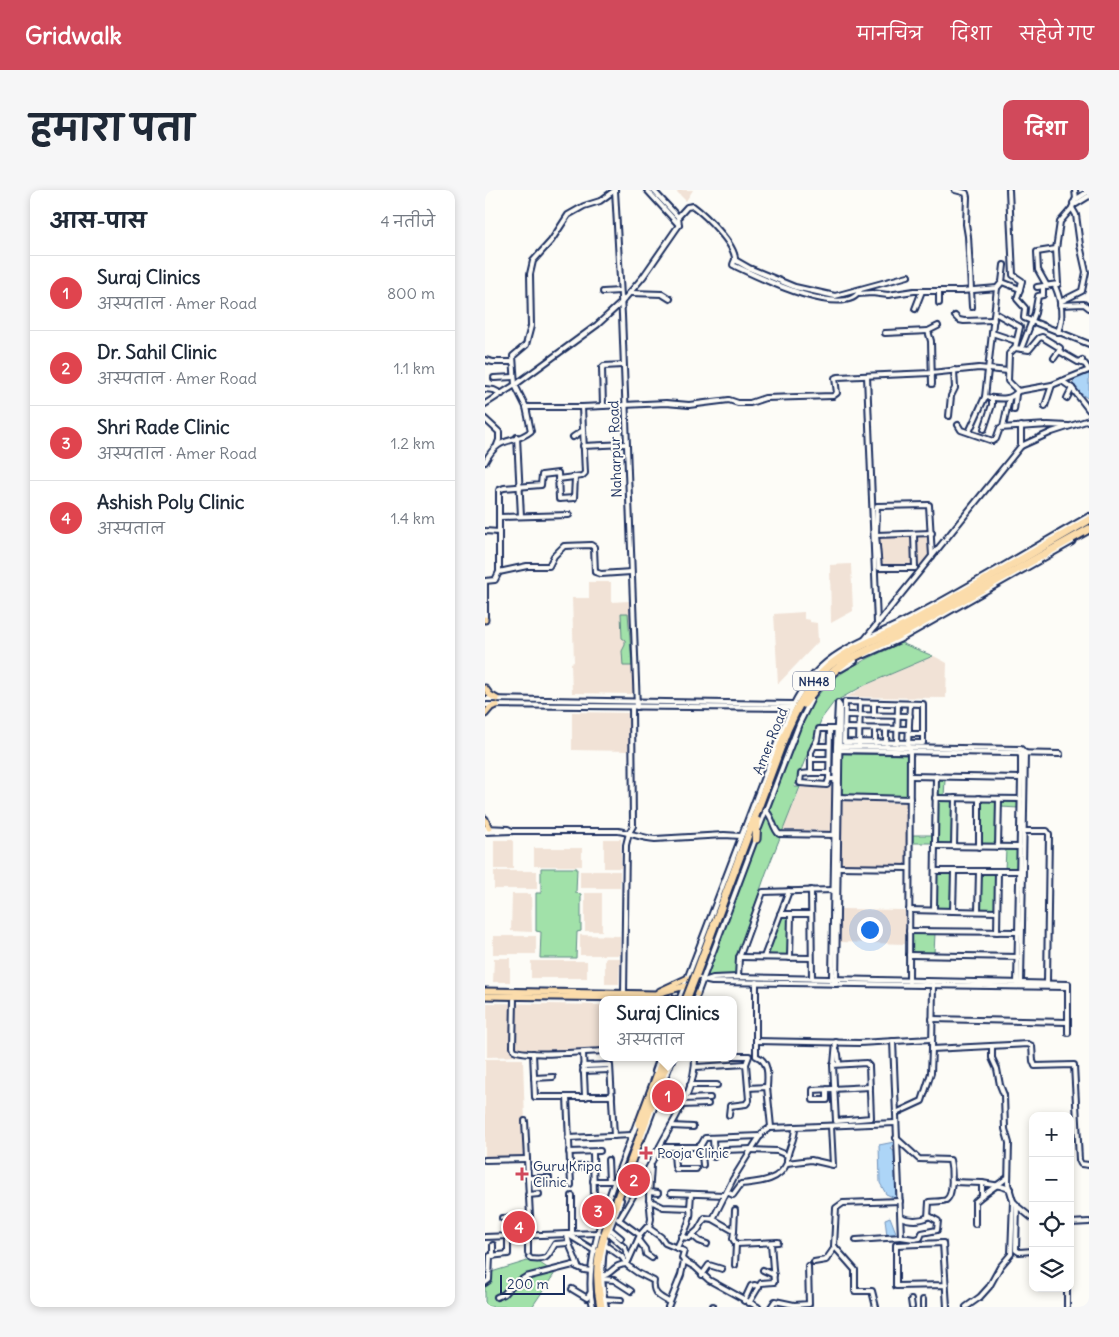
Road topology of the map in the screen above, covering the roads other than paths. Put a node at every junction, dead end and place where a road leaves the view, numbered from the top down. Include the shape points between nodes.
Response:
1 (615, 190) edge
2 (647, 190) edge
3 (653, 190) edge
4 (955, 190) edge
5 (1009, 190) edge
6 (1075, 190) edge
7 (1089, 190) edge
8 (1089, 196) edge
9 (1076, 199) junction
10 (1073, 206) junction
11 (678, 217) junction
12 (679, 225) junction
13 (1056, 249) junction
14 (1004, 265) dead end
15 (908, 276) dead end
16 (1001, 282) junction
17 (1055, 286) junction
18 (1042, 287) junction
19 (997, 288) junction
20 (1020, 289) junction
21 (972, 290) junction
22 (620, 291) junction
23 (922, 291) junction
24 (939, 291) junction
25 (603, 292) dead end
26 (859, 292) junction
27 (631, 293) junction
28 (671, 299) dead end
29 (621, 303) junction
30 (939, 303) dead end
31 (1060, 303) junction
32 (972, 307) dead end
33 (1089, 308) edge
34 (915, 309) dead end
35 (995, 314) junction
36 (955, 316) dead end
37 (1023, 318) junction
38 (994, 320) junction
39 (1032, 322) junction
40 (937, 326) dead end
41 (1020, 327) junction
42 (928, 331) junction
43 (1058, 332) junction
44 (885, 333) dead end
45 (992, 333) junction
46 (1016, 341) junction
47 (1089, 344) edge
48 (1015, 348) junction
49 (1021, 349) junction
50 (1059, 351) junction
51 (1054, 358) dead end
52 (1089, 358) edge
53 (485, 360) edge
54 (513, 362) junction
55 (1082, 362) junction
56 (623, 365) junction
57 (989, 369) junction
58 (954, 370) junction
59 (1089, 370) edge
60 (1008, 371) junction
61 (931, 373) junction
62 (867, 376) junction
63 (514, 377) junction
64 (494, 378) dead end
65 (1062, 381) junction
66 (932, 384) dead end
67 (1052, 385) junction
68 (515, 386) junction
69 (1071, 388) junction
70 (485, 389) edge
71 (1017, 393) junction
72 (502, 394) junction
73 (985, 397) junction
74 (992, 398) junction
75 (1067, 398) dead end
76 (1009, 399) junction
77 (485, 404) edge
78 (625, 405) junction
79 (603, 406) junction
80 (1045, 406) dead end
81 (526, 407) junction
82 (582, 407) junction
83 (1014, 410) dead end
84 (1089, 410) edge
85 (949, 416) dead end
86 (485, 419) edge
87 (1089, 420) edge
88 (959, 425) dead end
89 (1021, 426) junction
90 (1070, 426) junction
91 (1003, 427) junction
92 (984, 429) dead end
93 (582, 431) junction
94 (969, 432) junction
95 (573, 437) dead end
96 (517, 438) junction
97 (626, 444) junction
98 (497, 446) junction
99 (583, 446) junction
100 (1021, 446) junction
101 (485, 462) edge
102 (575, 477) junction
103 (559, 479) junction
104 (520, 487) junction
105 (569, 515) dead end
106 (521, 516) junction
107 (1089, 516) edge
108 (499, 517) junction
109 (1089, 520) edge
110 (1089, 529) edge
111 (485, 531) edge
112 (499, 532) junction
113 (1089, 532) edge
114 (932, 533) junction
115 (913, 534) junction
116 (876, 535) junction
117 (1053, 539) junction
118 (932, 556) junction
119 (499, 572) junction
120 (631, 572) junction
121 (485, 582) edge
122 (485, 588) edge
123 (485, 620) edge
124 (877, 623) junction
125 (893, 640) junction
126 (865, 641) junction
127 (485, 688) edge
128 (485, 700) edge
129 (636, 701) junction
130 (497, 702) junction
131 (861, 702) junction
132 (875, 703) junction
133 (887, 703) junction
134 (897, 704) junction
135 (910, 704) junction
136 (485, 705) edge
137 (792, 706) junction
138 (634, 707) junction
139 (485, 714) edge
140 (845, 715) junction
141 (860, 715) junction
142 (874, 716) junction
143 (887, 716) junction
144 (897, 716) junction
145 (910, 716) junction
146 (844, 728) junction
147 (860, 728) junction
148 (830, 729) junction
149 (836, 729) junction
150 (875, 729) junction
151 (886, 729) junction
152 (897, 729) junction
153 (909, 732) junction
154 (923, 734) junction
155 (875, 743) junction
156 (886, 743) junction
157 (897, 743) junction
158 (859, 745) junction
159 (814, 746) junction
160 (829, 746) junction
161 (837, 748) junction
162 (909, 748) junction
163 (1019, 753) junction
164 (1025, 753) junction
165 (1060, 754) dead end
166 (811, 759) junction
167 (829, 759) junction
168 (811, 773) junction
169 (817, 773) junction
170 (829, 773) junction
171 (910, 776) junction
172 (936, 776) junction
173 (1021, 778) junction
174 (829, 779) junction
175 (835, 779) junction
176 (817, 784) junction
177 (837, 798) junction
178 (935, 798) junction
179 (955, 798) junction
180 (979, 798) junction
181 (999, 798) junction
182 (910, 799) junction
183 (1022, 799) junction
184 (762, 808) junction
185 (749, 815) junction
186 (485, 819) edge
187 (757, 821) junction
188 (486, 829) edge
189 (1024, 832) junction
190 (629, 833) junction
191 (836, 835) junction
192 (741, 836) junction
193 (756, 839) junction
194 (935, 846) junction
195 (954, 846) junction
196 (979, 846) junction
197 (999, 847) junction
198 (1020, 847) junction
199 (838, 867) junction
200 (909, 868) junction
201 (935, 871) junction
202 (954, 871) junction
203 (979, 871) junction
204 (998, 871) junction
205 (1022, 872) junction
206 (811, 890) junction
207 (833, 890) junction
208 (789, 891) junction
209 (909, 910) junction
210 (934, 910) junction
211 (953, 911) junction
212 (978, 911) junction
213 (997, 912) junction
214 (780, 914) junction
215 (791, 914) junction
216 (811, 914) junction
217 (909, 931) junction
218 (997, 932) junction
219 (1019, 932) junction
220 (909, 955) junction
221 (739, 957) junction
222 (764, 957) junction
223 (1019, 957) junction
224 (790, 958) junction
225 (811, 958) junction
226 (738, 977) junction
227 (698, 978) junction
228 (812, 978) junction
229 (835, 981) junction
230 (756, 982) junction
231 (909, 982) junction
232 (933, 984) junction
233 (1019, 984) junction
234 (1047, 984) junction
235 (485, 986) edge
236 (685, 986) junction
237 (485, 991) edge
238 (624, 993) junction
239 (658, 993) junction
240 (697, 994) joint
241 (488, 996) edge
242 (513, 996) junction
243 (681, 996) edge
244 (688, 996) edge
245 (692, 996) edge
246 (599, 998) edge
247 (932, 1019) junction
248 (1068, 1022) junction
249 (1069, 1033) dead end
250 (931, 1039) junction
251 (756, 1041) junction
252 (893, 1041) junction
253 (837, 1042) junction
254 (992, 1046) junction
255 (932, 1049) junction
256 (599, 1051) edge
257 (583, 1052) junction
258 (533, 1053) junction
259 (737, 1056) edge
260 (749, 1056) junction
261 (756, 1056) junction
262 (659, 1061) edge
263 (662, 1061) edge
264 (669, 1061) edge
265 (670, 1061) edge
266 (695, 1061) edge
267 (746, 1064) junction
268 (837, 1064) junction
269 (583, 1066) junction
270 (695, 1067) junction
271 (611, 1070) junction
272 (583, 1071) junction
273 (553, 1077) dead end
274 (534, 1078) junction
275 (690, 1085) junction
276 (717, 1085) dead end
277 (767, 1087) junction
278 (870, 1087) junction
279 (748, 1088) junction
280 (661, 1089) junction
281 (827, 1089) junction
282 (833, 1089) junction
283 (567, 1096) junction
284 (612, 1096) junction
285 (586, 1097) junction
286 (654, 1098) junction
287 (710, 1098) dead end
288 (685, 1099) junction
289 (646, 1101) junction
290 (708, 1104) dead end
291 (681, 1105) junction
292 (896, 1113) junction
293 (729, 1115) dead end
294 (870, 1119) junction
295 (525, 1121) dead end
296 (888, 1121) dead end
297 (896, 1123) junction
298 (671, 1126) junction
299 (831, 1126) junction
300 (693, 1127) dead end
301 (771, 1128) junction
302 (795, 1128) junction
303 (643, 1133) junction
304 (614, 1136) junction
305 (632, 1136) junction
306 (761, 1136) junction
307 (569, 1138) junction
308 (713, 1138) junction
309 (897, 1138) junction
310 (701, 1145) junction
311 (660, 1147) junction
312 (752, 1149) junction
313 (724, 1150) dead end
314 (600, 1151) dead end
315 (569, 1152) junction
316 (593, 1152) junction
317 (657, 1152) junction
318 (787, 1154) junction
319 (714, 1157) dead end
320 (527, 1159) junction
321 (485, 1160) edge
322 (608, 1160) dead end
323 (787, 1163) junction
324 (703, 1165) dead end
325 (1089, 1165) edge
326 (593, 1166) junction
327 (651, 1166) junction
328 (570, 1167) junction
329 (696, 1169) dead end
330 (1007, 1177) junction
331 (528, 1178) junction
332 (549, 1178) dead end
333 (733, 1179) junction
334 (616, 1180) junction
335 (593, 1181) junction
336 (609, 1181) junction
337 (952, 1182) junction
338 (741, 1184) junction
339 (981, 1184) junction
340 (571, 1185) dead end
341 (998, 1185) junction
342 (1010, 1189) junction
343 (649, 1192) junction
344 (658, 1193) dead end
345 (726, 1193) junction
346 (539, 1194) dead end
347 (671, 1194) dead end
348 (691, 1194) junction
349 (528, 1195) junction
350 (572, 1196) dead end
351 (983, 1196) junction
352 (649, 1200) junction
353 (900, 1201) junction
354 (1013, 1201) junction
355 (1017, 1206) junction
356 (606, 1208) junction
357 (690, 1208) junction
358 (735, 1210) dead end
359 (929, 1216) junction
360 (1029, 1216) edge
361 (529, 1217) junction
362 (901, 1217) junction
363 (501, 1218) dead end
364 (615, 1218) junction
365 (713, 1220) junction
366 (1089, 1222) edge
367 (1074, 1223) edge
368 (975, 1224) dead end
369 (649, 1228) junction
370 (734, 1231) junction
371 (605, 1232) junction
372 (570, 1234) junction
373 (529, 1235) junction
374 (640, 1235) junction
375 (692, 1235) junction
376 (508, 1236) junction
377 (485, 1237) edge
378 (681, 1237) junction
379 (901, 1237) junction
380 (621, 1238) dead end
381 (638, 1240) junction
382 (856, 1240) dead end
383 (916, 1241) junction
384 (568, 1242) junction
385 (778, 1242) dead end
386 (771, 1243) junction
387 (707, 1244) dead end
388 (735, 1244) junction
389 (493, 1245) dead end
390 (605, 1245) junction
391 (835, 1247) junction
392 (677, 1248) junction
393 (595, 1251) junction
394 (1029, 1251) edge
395 (493, 1256) junction
396 (652, 1258) dead end
397 (629, 1259) junction
398 (684, 1261) junction
399 (814, 1262) dead end
400 (627, 1264) junction
401 (735, 1265) dead end
402 (808, 1266) dead end
403 (578, 1267) junction
404 (722, 1269) dead end
405 (763, 1270) dead end
406 (591, 1271) junction
407 (702, 1275) junction
408 (774, 1275) junction
409 (601, 1279) junction
410 (485, 1283) edge
411 (946, 1285) junction
412 (759, 1287) junction
413 (572, 1289) dead end
414 (631, 1291) dead end
415 (591, 1292) junction
416 (1067, 1292) edge
417 (497, 1297) dead end
418 (604, 1299) junction
419 (621, 1300) dead end
420 (744, 1300) junction
421 (911, 1300) dead end
422 (923, 1300) dead end
423 (749, 1303) junction
424 (668, 1305) edge
425 (593, 1307) edge
426 (600, 1307) edge
427 (606, 1307) edge
428 (757, 1307) edge
429 (771, 1307) edge
430 (876, 1307) edge
431 (912, 1307) edge
432 (923, 1307) edge
433 (947, 1307) edge
434 (966, 1307) edge
435 (1067, 1307) edge

1 - 22 street, Naharpur Road
1 - 54 street via 600,201 568,215 533,261 530,274 531,326 526,345 513,355
2 - 12 street
3 - 11 street
4 - 21 street via 967,194 965,224
5 - 20 street via 1013,275 1022,281
6 - 9 street
7 - 9 street
8 - 10 street
9 - 10 street
10 - 13 street via 1060,222
10 - 31 street via 1086,274 1082,291
11 - 12 street
11 - 26 street via 690,206 696,208 731,246 735,260 733,266 777,286 837,302 849,300
12 - 27 street
13 - 17 street via 1058,284
13 - 18 street via 1037,252 1037,270
14 - 16 street
15 - 26 street
16 - 19 street
16 - 20 street
17 - 18 street
17 - 31 street
18 - 39 street via 1043,295 1038,296
19 - 21 street
19 - 35 street
20 - 37 street via 1017,299 1025,308
21 - 24 street
21 - 32 street
22 - 25 street
22 - 29 street, Naharpur Road
23 - 24 street
23 - 26 street via 888,295
23 - 34 street
24 - 30 street
27 - 28 street via 662,294
27 - 29 street
29 - 56 street, Naharpur Road
29 - 68 street
31 - 33 street via 1084,304
31 - 43 street
35 - 38 street
35 - 41 street
36 - 38 street via 964,321
37 - 39 street
37 - 41 street
38 - 45 street
39 - 43 street
39 - 49 street
40 - 42 street
41 - 46 street
42 - 44 street
42 - 61 street
43 - 47 street
45 - 46 street
45 - 57 street
46 - 48 street
48 - 49 street
48 - 60 street via 1009,354
49 - 50 street via 1029,350 1040,337
50 - 51 street
50 - 55 street
52 - 55 street
53 - 54 street
54 - 63 street
55 - 59 street
56 - 78 street, Naharpur Road
56 - 79 street via 602,366
57 - 58 street
57 - 60 street
57 - 73 street
58 - 61 street
58 - 85 street via 955,388
59 - 65 street
60 - 71 street via 1007,381
61 - 62 street
61 - 66 street
62 - 78 street via 837,377 837,394 833,396 765,398 750,403 729,400 701,404
62 - 124 street
63 - 64 street
63 - 68 street
65 - 67 street
65 - 69 street
67 - 71 street
67 - 80 street
68 - 72 street
68 - 81 street
69 - 75 street
69 - 84 street
70 - 72 street
71 - 76 street
71 - 83 street
72 - 77 street
73 - 74 street
73 - 94 street
74 - 76 street
74 - 92 street
76 - 91 street
78 - 79 street
78 - 97 street, Naharpur Road
79 - 82 street
81 - 82 street
81 - 96 street via 531,430
82 - 93 street
86 - 98 street via 499,432
87 - 90 street
88 - 94 street via 961,430
89 - 90 street
89 - 91 street
89 - 100 street
90 - 100 street
91 - 94 street via 998,429 995,441
93 - 95 street
93 - 99 street
96 - 98 street
96 - 104 street
97 - 99 street
97 - 120 street, Naharpur Road
98 - 101 street
99 - 102 street via 585,473
100 - 118 street
102 - 103 street
102 - 103 street via 573,499 559,499
103 - 104 street via 558,473 544,474 541,485
104 - 106 street
104 - 108 street via 499,490
105 - 106 street
106 - 108 street
107 - 117 street
108 - 112 street
109 - 117 highway, Amer Road / NH48
110 - 125 highway, Amer Road / NH48
111 - 112 street
112 - 119 street
113 - 125 street via 958,608
114 - 115 street
114 - 116 street via 930,506 919,504 876,507
114 - 118 street
115 - 116 street
115 - 116 street via 915,568 882,569 878,567
117 - 126 highway, Amer Road / NH48 via 936,606
118 - 124 street
119 - 120 street via 527,566 549,566 564,546 592,545 595,572
119 - 121 street via 495,580
120 - 129 street, Naharpur Road
121 - 122 street
122 - 123 street
124 - 126 street
125 - 184 street via 842,668 817,692 801,717
125 - 187 highway, Amer Road / NH48 via 846,661 813,690 791,731
126 - 137 street via 831,658 806,683
126 - 184 highway, Amer Road / NH48 via 829,666 799,703
127 - 130 main road
128 - 130 street
129 - 130 street
129 - 137 street
129 - 138 street, Naharpur Road
130 - 136 street
130 - 138 street
130 - 139 main road
131 - 132 street
131 - 140 street via 845,702
131 - 141 street
132 - 133 street
132 - 142 street
133 - 134 street
133 - 143 street
134 - 135 street
134 - 144 street
135 - 145 street
135 - 154 street via 923,705
137 - 138 street
137 - 185 street
138 - 190 street, Naharpur Road via 633,826
140 - 141 street
140 - 146 street
141 - 142 street
141 - 147 street
142 - 143 street
143 - 144 street
144 - 145 street
144 - 152 street
145 - 153 street
146 - 147 street
146 - 158 street via 844,742
147 - 150 street
147 - 158 street
148 - 149 street
148 - 159 street via 819,729
148 - 160 street
149 - 161 street
149 - 161 street via 838,703
150 - 151 street
150 - 155 street
151 - 152 street
151 - 156 street
152 - 153 street
152 - 157 street
153 - 154 street
153 - 162 street
154 - 162 street via 923,744
155 - 156 street
155 - 158 street
156 - 157 street
157 - 162 street
158 - 161 street
158 - 162 street
159 - 160 street
159 - 166 street
160 - 167 street
161 - 162 street
161 - 175 street
161 - 177 street
162 - 163 street
162 - 164 street via 1021,749
162 - 171 street
163 - 164 street
163 - 173 street
164 - 165 street
164 - 183 street
166 - 167 street
166 - 168 street
167 - 170 street
168 - 169 street
168 - 176 street via 801,774 800,784
169 - 170 street
169 - 176 street
170 - 174 street
171 - 172 street
171 - 182 street
172 - 173 street
172 - 178 street
173 - 183 street
174 - 175 street
174 - 176 street via 827,784
175 - 177 street
177 - 182 street
177 - 191 street
178 - 179 street
178 - 194 street
179 - 180 street
179 - 195 street
180 - 181 street
180 - 196 street
181 - 183 street
181 - 197 street
182 - 200 street
183 - 189 street
183 - 198 street
184 - 185 highway
184 - 191 street via 770,814 779,834
184 - 193 street
184 - 227 highway, Amer Road / NH48
185 - 192 street
186 - 188 main road
187 - 193 highway
187 - 227 highway, Amer Road / NH48
188 - 190 street
189 - 205 street
189 - 234 street via 1049,834
190 - 192 street via 646,839
190 - 238 street, Naharpur Road via 626,845
191 - 199 street
191 - 207 street
192 - 227 street via 716,906
193 - 227 street
194 - 195 street
194 - 201 street
195 - 196 street
196 - 197 street
197 - 198 street
198 - 205 street
199 - 200 street
199 - 229 street
200 - 209 street
201 - 202 street
201 - 210 street
202 - 203 street
202 - 211 street
203 - 204 street
203 - 212 street
204 - 205 street
204 - 213 street
205 - 219 street
205 - 233 street
206 - 207 street
206 - 208 street
206 - 216 street
207 - 229 street
208 - 214 street
208 - 221 street via 763,892
209 - 210 street
209 - 217 street
210 - 211 street
211 - 212 street
212 - 213 street
213 - 218 street
214 - 215 street
214 - 222 street
215 - 216 street
215 - 224 street
216 - 225 street
217 - 218 street
217 - 220 street
218 - 219 street
219 - 223 street
220 - 223 street
220 - 231 street
221 - 222 street
221 - 226 street
222 - 224 street
223 - 233 street
224 - 225 street
225 - 228 street
226 - 227 street
226 - 228 street
227 - 230 street via 712,982
227 - 236 street
227 - 239 main road
227 - 240 street
227 - 244 highway, Amer Road / NH48, bridge
227 - 245 highway, Amer Road / NH48
228 - 229 street
229 - 230 street
229 - 231 street
230 - 251 street
231 - 232 street
231 - 233 street
232 - 233 street
232 - 247 street
233 - 234 street
234 - 248 street via 1066,982
235 - 241 main road
236 - 239 main road
236 - 240 main road
236 - 243 street
237 - 241 main road
238 - 239 main road
238 - 242 main road
241 - 242 main road
242 - 246 main road
242 - 258 street via 513,1047 518,1052
247 - 248 street
247 - 250 street
248 - 249 street
250 - 252 street
250 - 255 street
251 - 253 street
251 - 261 street
252 - 253 street
252 - 292 street
253 - 268 street
254 - 255 street
254 - 325 street via 1030,1044 1035,1066 1074,1065 1079,1160 1081,1164
254 - 330 street via 1004,1095 1009,1143
255 - 292 street via 931,1073 922,1101
256 - 257 street
257 - 258 street
257 - 269 street
258 - 274 street
259 - 260 street
260 - 261 street
260 - 267 street
261 - 277 street via 765,1062
262 - 289 street
263 - 289 highway
264 - 286 highway
265 - 280 street
266 - 270 street
267 - 270 street
267 - 279 street
268 - 278 street via 868,1064
268 - 282 street via 832,1066
269 - 271 street via 608,1064
269 - 272 street
270 - 275 street
271 - 272 street
271 - 284 street
272 - 285 street
273 - 274 street
274 - 283 street via 536,1097
275 - 276 street
275 - 288 street
277 - 279 street
277 - 301 street
278 - 282 street
278 - 294 street
279 - 293 street via 747,1103 730,1106
280 - 286 highway
280 - 303 street
281 - 281 street via 827,1100 813,1100 813,1090
281 - 282 street
282 - 294 street via 836,1121
283 - 285 street
283 - 307 street
284 - 285 street
284 - 304 street
286 - 303 highway
287 - 288 street
288 - 291 street
289 - 305 street
289 - 371 highway
290 - 291 street
291 - 298 street
292 - 297 street
294 - 296 street
295 - 320 street
297 - 299 street
297 - 309 street
298 - 300 street
298 - 311 street
299 - 302 street
299 - 323 street via 833,1165 811,1160
301 - 302 street
301 - 306 street
302 - 318 street
303 - 364 highway
304 - 305 street
304 - 307 street
305 - 334 street
306 - 308 street
306 - 312 street
307 - 315 street
308 - 310 street via 705,1138
308 - 319 street
309 - 337 street via 919,1159 950,1160
309 - 353 street
310 - 311 street
310 - 324 street
311 - 317 street
312 - 313 street
312 - 318 street
312 - 333 street
314 - 316 street
315 - 316 street
315 - 328 street
316 - 326 street
317 - 327 street
317 - 329 street via 674,1154 677,1169
318 - 323 street
320 - 321 street
320 - 331 street
322 - 336 street
323 - 338 street via 766,1182
326 - 328 street
326 - 335 street
327 - 343 street
327 - 364 street
328 - 340 street
330 - 341 street
330 - 342 street
331 - 332 street
331 - 349 street
333 - 338 street
333 - 345 street
334 - 336 street
334 - 356 street
335 - 336 street
335 - 356 street via 595,1200
337 - 339 street
337 - 359 street via 947,1199 929,1203
338 - 345 street via 734,1195
339 - 341 street
339 - 351 street
341 - 342 street
341 - 351 street
342 - 354 street
343 - 344 street
343 - 352 street
345 - 348 street
345 - 365 street
346 - 349 street
347 - 348 street
348 - 357 street
349 - 361 street
350 - 372 street
351 - 368 street via 975,1202
352 - 357 street via 663,1207
352 - 369 street
353 - 362 street
353 - 391 street via 839,1204 836,1208
354 - 355 street
354 - 434 street via 1011,1254 989,1287
355 - 360 street
355 - 394 street via 1016,1250
356 - 371 street
357 - 378 street
358 - 370 street
359 - 362 street via 921,1220
359 - 383 street via 937,1220 938,1229 922,1234
361 - 363 street
361 - 373 street
362 - 379 street
364 - 371 street
364 - 374 street
364 - 409 highway via 600,1253
365 - 370 street
365 - 375 street via 705,1218
366 - 367 street
369 - 374 street
369 - 392 street via 665,1243
370 - 388 street
371 - 372 street
371 - 380 street
371 - 390 street
371 - 393 highway
371 - 397 street via 625,1248
372 - 373 street
372 - 384 street
372 - 393 street
373 - 376 street
373 - 384 street via 528,1255 531,1259 543,1260 555,1244
374 - 381 street
375 - 378 street
375 - 387 street
376 - 377 street
376 - 395 street via 508,1254
378 - 392 street
379 - 382 street
379 - 383 street
381 - 396 street
381 - 397 street
383 - 411 street via 943,1243
383 - 411 street via 895,1247 896,1286
384 - 403 street
385 - 386 street
386 - 388 street
386 - 408 street
388 - 401 street
389 - 395 street
390 - 400 street
390 - 409 street
391 - 399 street via 826,1260
391 - 430 street via 855,1270 855,1291 872,1291
392 - 398 street via 684,1252
393 - 406 street
393 - 426 highway via 594,1281
395 - 410 street via 489,1258 489,1280
397 - 400 street
398 - 407 street
398 - 424 street
400 - 409 street via 617,1266
400 - 424 street via 654,1281 656,1295
402 - 429 street via 809,1304 775,1301
403 - 406 street
403 - 417 street via 573,1265 526,1277
404 - 407 street via 709,1266
405 - 408 street
406 - 415 street
407 - 420 street
408 - 412 street via 773,1282 761,1283
409 - 414 street via 613,1279
409 - 418 street
409 - 426 highway
411 - 433 street
412 - 420 street via 751,1286
412 - 423 street
413 - 415 street via 587,1298
415 - 425 street
416 - 435 street
418 - 419 street
418 - 427 street
420 - 423 street
421 - 431 street
422 - 432 street
423 - 428 street

